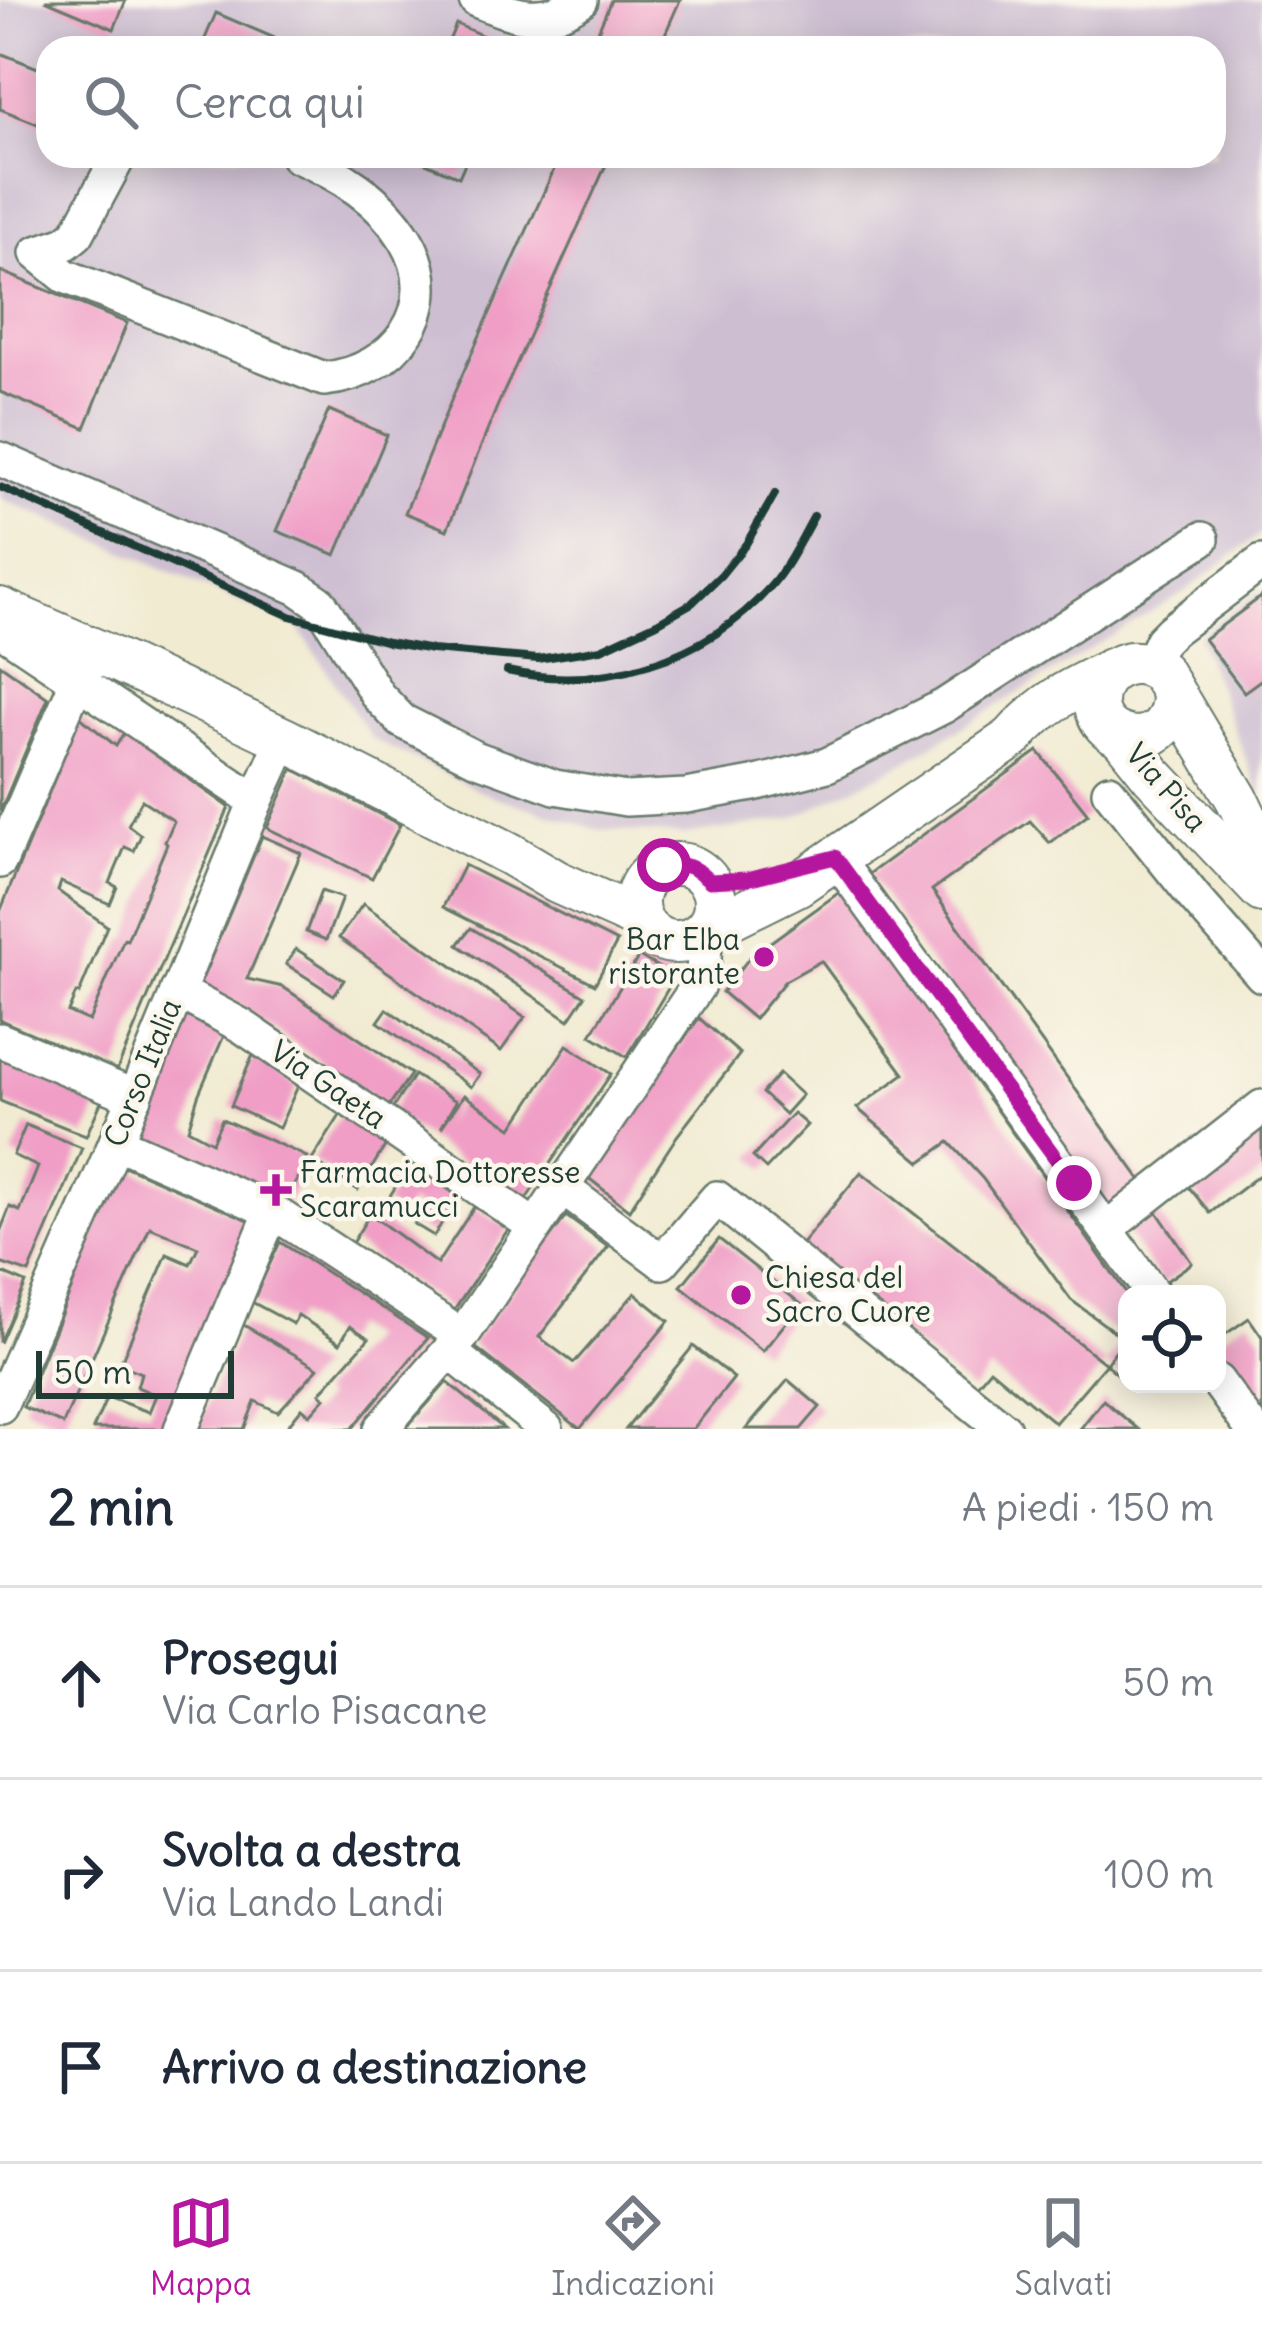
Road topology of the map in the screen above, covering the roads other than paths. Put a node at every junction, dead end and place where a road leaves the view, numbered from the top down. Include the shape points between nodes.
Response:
1 (476, 0) edge
2 (581, 0) edge
3 (113, 168) edge
4 (326, 168) edge
5 (0, 460) edge
6 (1202, 539) dead end
7 (1262, 562) edge
8 (0, 609) edge
9 (0, 629) edge
10 (87, 666) junction
11 (1145, 677) junction
12 (1115, 732) junction
13 (1012, 738) junction
14 (284, 739) junction
15 (1109, 791) dead end
16 (256, 801) junction
17 (1202, 829) junction
18 (1262, 852) edge
19 (511, 854) junction
20 (835, 857) junction
21 (0, 861) edge
22 (652, 872) junction
23 (710, 881) junction
24 (1262, 891) edge
25 (1194, 897) junction
26 (640, 919) junction
27 (706, 930) junction
28 (1262, 975) edge
29 (177, 991) junction
30 (0, 1040) edge
31 (135, 1097) junction
32 (1262, 1107) edge
33 (116, 1142) junction
34 (561, 1187) junction
35 (272, 1211) junction
36 (534, 1226) junction
37 (1106, 1229) junction
38 (1147, 1285) edge
39 (456, 1344) junction
40 (1226, 1393) edge
41 (0, 1406) edge
42 (0, 1419) edge
43 (23, 1429) edge
44 (181, 1429) edge
45 (381, 1429) edge
46 (546, 1429) edge
47 (1004, 1429) edge
48 (1252, 1429) edge

1 - 2 street via 539,18
3 - 4 street via 77,234 37,253 50,266 325,379 386,357 407,332 418,300 417,266 403,235
5 - 6 street via 298,588 320,603 402,722 555,787 626,800 686,796 827,765 944,706
7 - 11 street via 1161,641
8 - 10 main road
9 - 10 street
10 - 14 main road
10 - 16 street
10 - 21 street
11 - 12 main road via 1099,688 1102,721
11 - 12 main road via 1173,707 1162,728 1142,738
11 - 13 main road via 1072,688
11 - 18 main road, Via Pisa via 1191,718
12 - 13 main road via 1040,730
12 - 17 main road, Via Pisa
13 - 20 main road
14 - 16 street, Corso Italia
14 - 19 main road
15 - 25 street
16 - 29 street, Corso Italia
17 - 24 main road, Via Pisa
17 - 25 street
19 - 22 main road via 589,872
19 - 26 main road
20 - 23 main road
20 - 27 main road via 797,886
20 - 37 street
22 - 23 main road via 676,863
22 - 26 main road via 638,893
23 - 27 main road via 716,907
25 - 28 street
26 - 27 main road via 670,942
27 - 34 street via 697,987
29 - 31 street, Corso Italia
29 - 36 street, Via Gaeta via 242,1026
30 - 31 street
31 - 33 street, Corso Italia
32 - 37 street
33 - 35 street
33 - 41 street, Corso Italia
34 - 36 street
34 - 47 street via 662,1262 717,1198
35 - 39 street
35 - 44 street
36 - 39 street
37 - 38 street
39 - 45 street
39 - 46 street
40 - 48 street
42 - 43 street

